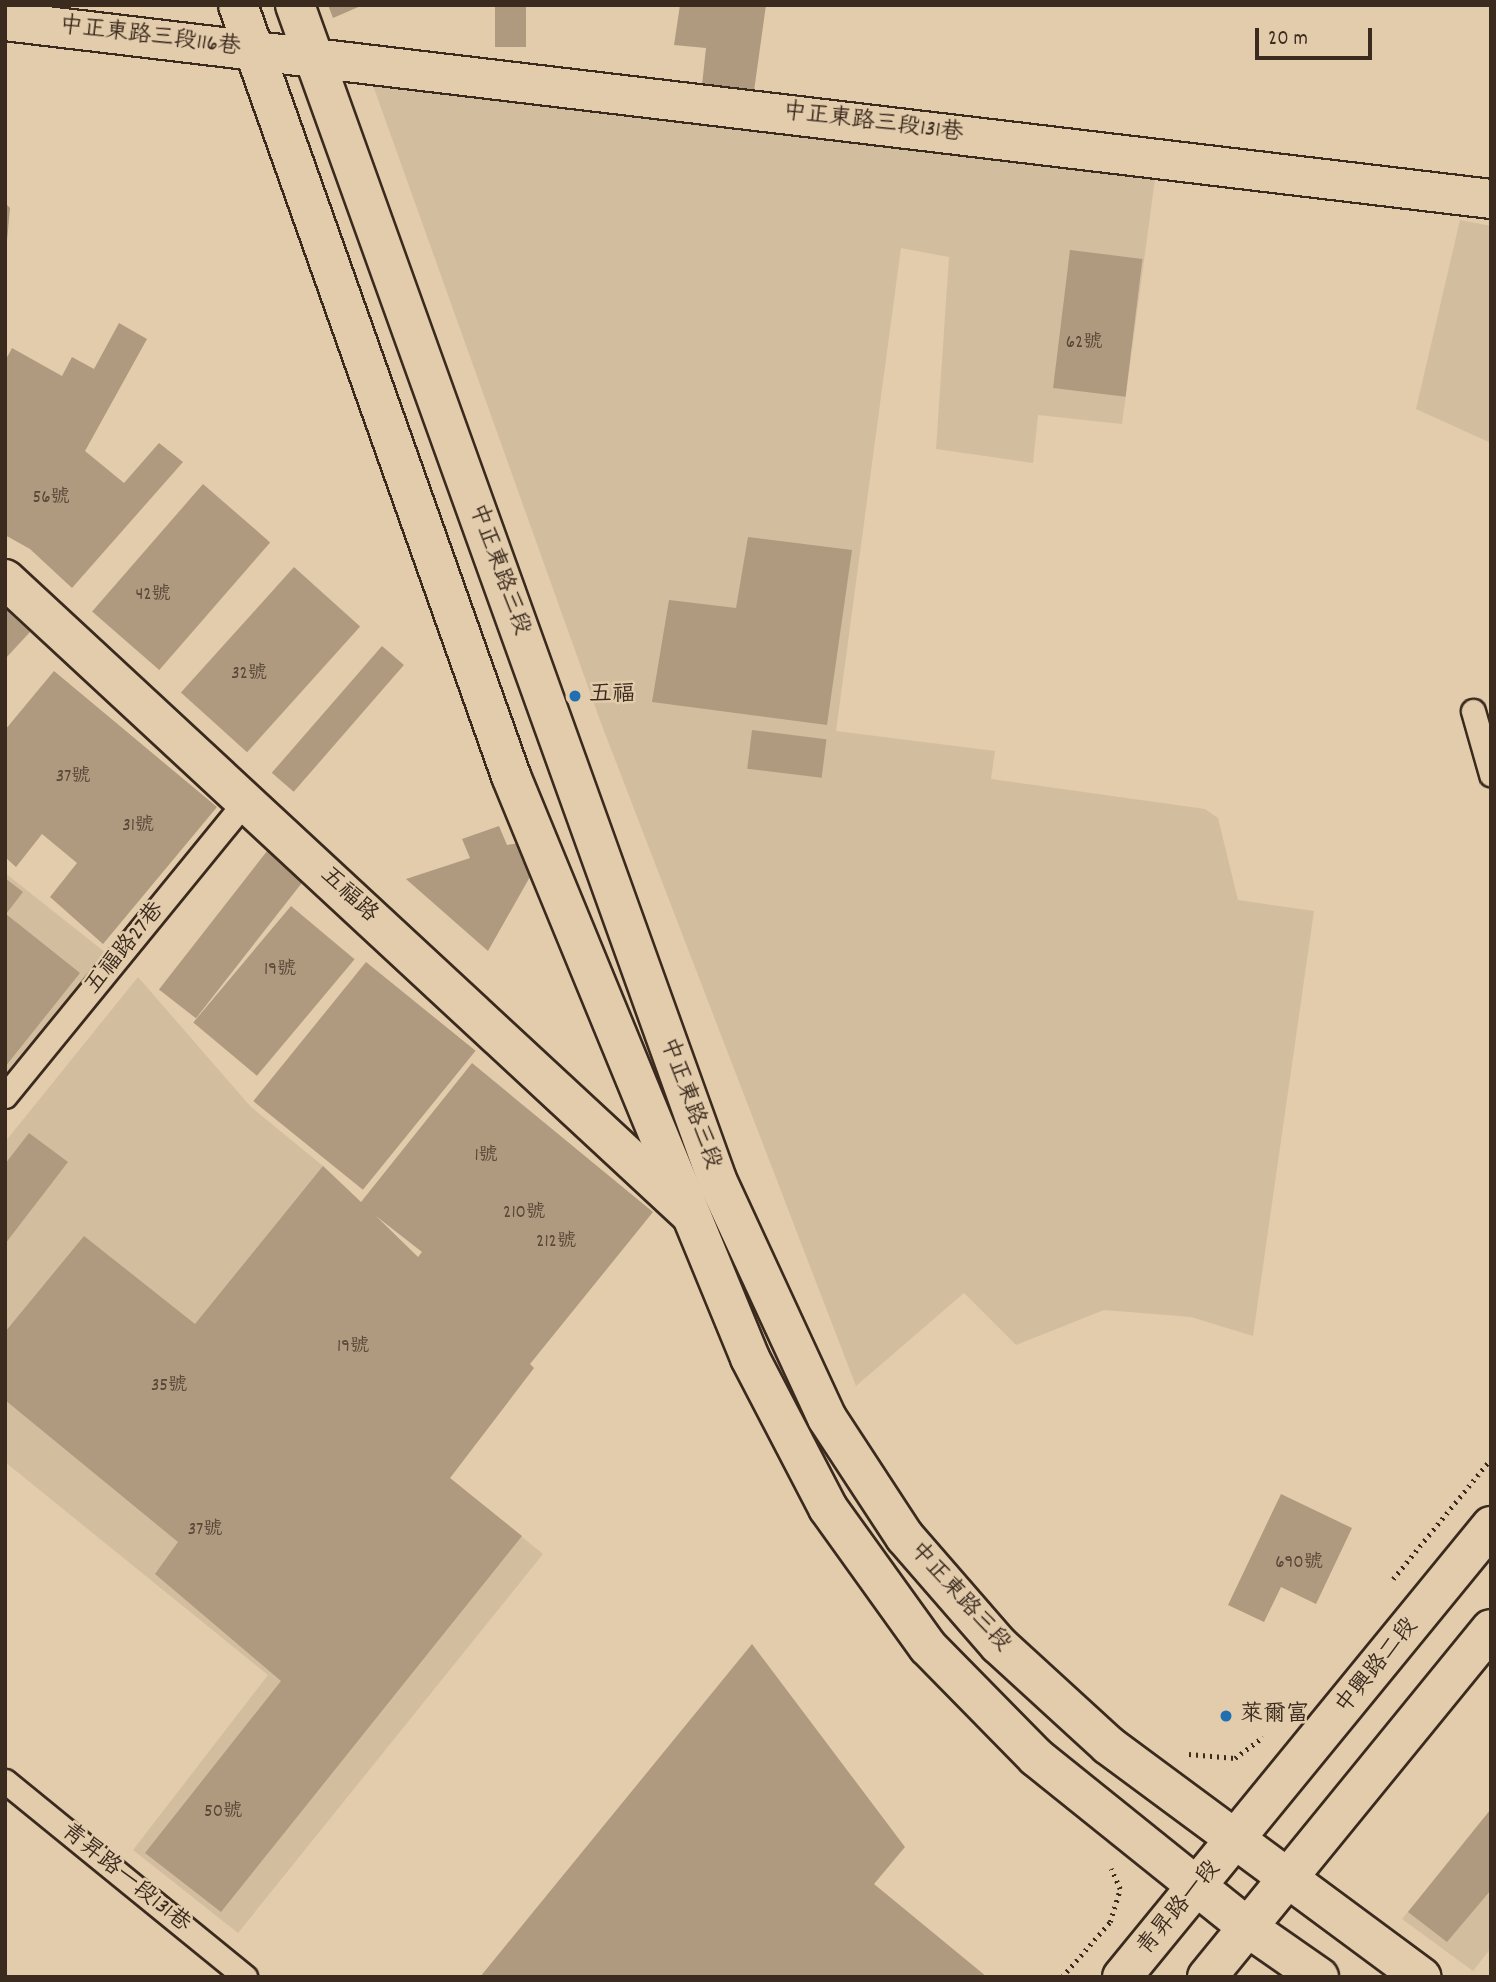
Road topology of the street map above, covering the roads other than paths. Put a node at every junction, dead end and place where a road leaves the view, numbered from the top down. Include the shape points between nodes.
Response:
1 (237, 5) edge
2 (295, 5) edge
3 (5, 20) edge
4 (254, 51) junction
5 (314, 56) junction
6 (1491, 199) edge
7 (5, 579) edge
8 (1473, 711) dead end
9 (1491, 774) edge
10 (246, 801) junction
11 (5, 1096) edge
12 (690, 1214) junction
13 (1491, 1526) edge
14 (1491, 1629) edge
15 (5, 1781) edge
16 (1238, 1840) junction
17 (1289, 1878) junction
18 (1199, 1888) junction
19 (1250, 1929) junction
20 (245, 1977) edge
21 (1122, 1977) edge
22 (1207, 1977) edge
23 (1319, 1977) edge
24 (1422, 1977) edge

1 - 4 main road, 中正東路三段
2 - 5 main road, 中正東路三段
3 - 4 main road, 中正東路三段116巷
4 - 5 main road, 中正東路三段131巷
4 - 12 main road, 中正東路三段 via 511,776
5 - 6 main road, 中正東路三段131巷
5 - 16 main road, 中正東路三段 via 717,1180 827,1418 905,1537 999,1645 1108,1745
7 - 10 main road, 五福路
8 - 9 lane
10 - 11 lane, 五福路27巷
10 - 12 main road, 五福路
12 - 18 main road, 中正東路三段 via 750,1358 828,1508 928,1647 1036,1757
13 - 16 main road, 中興路二段
14 - 17 main road
15 - 20 lane, 青昇路一段131巷
16 - 17 main road, 中正東路三段
16 - 18 main road, 青昇路一段
17 - 19 main road
17 - 24 main road, 中正東路三段
18 - 19 main road, 中正東路三段
18 - 21 main road, 青昇路一段
19 - 22 main road
19 - 23 main road, 中正東路三段

